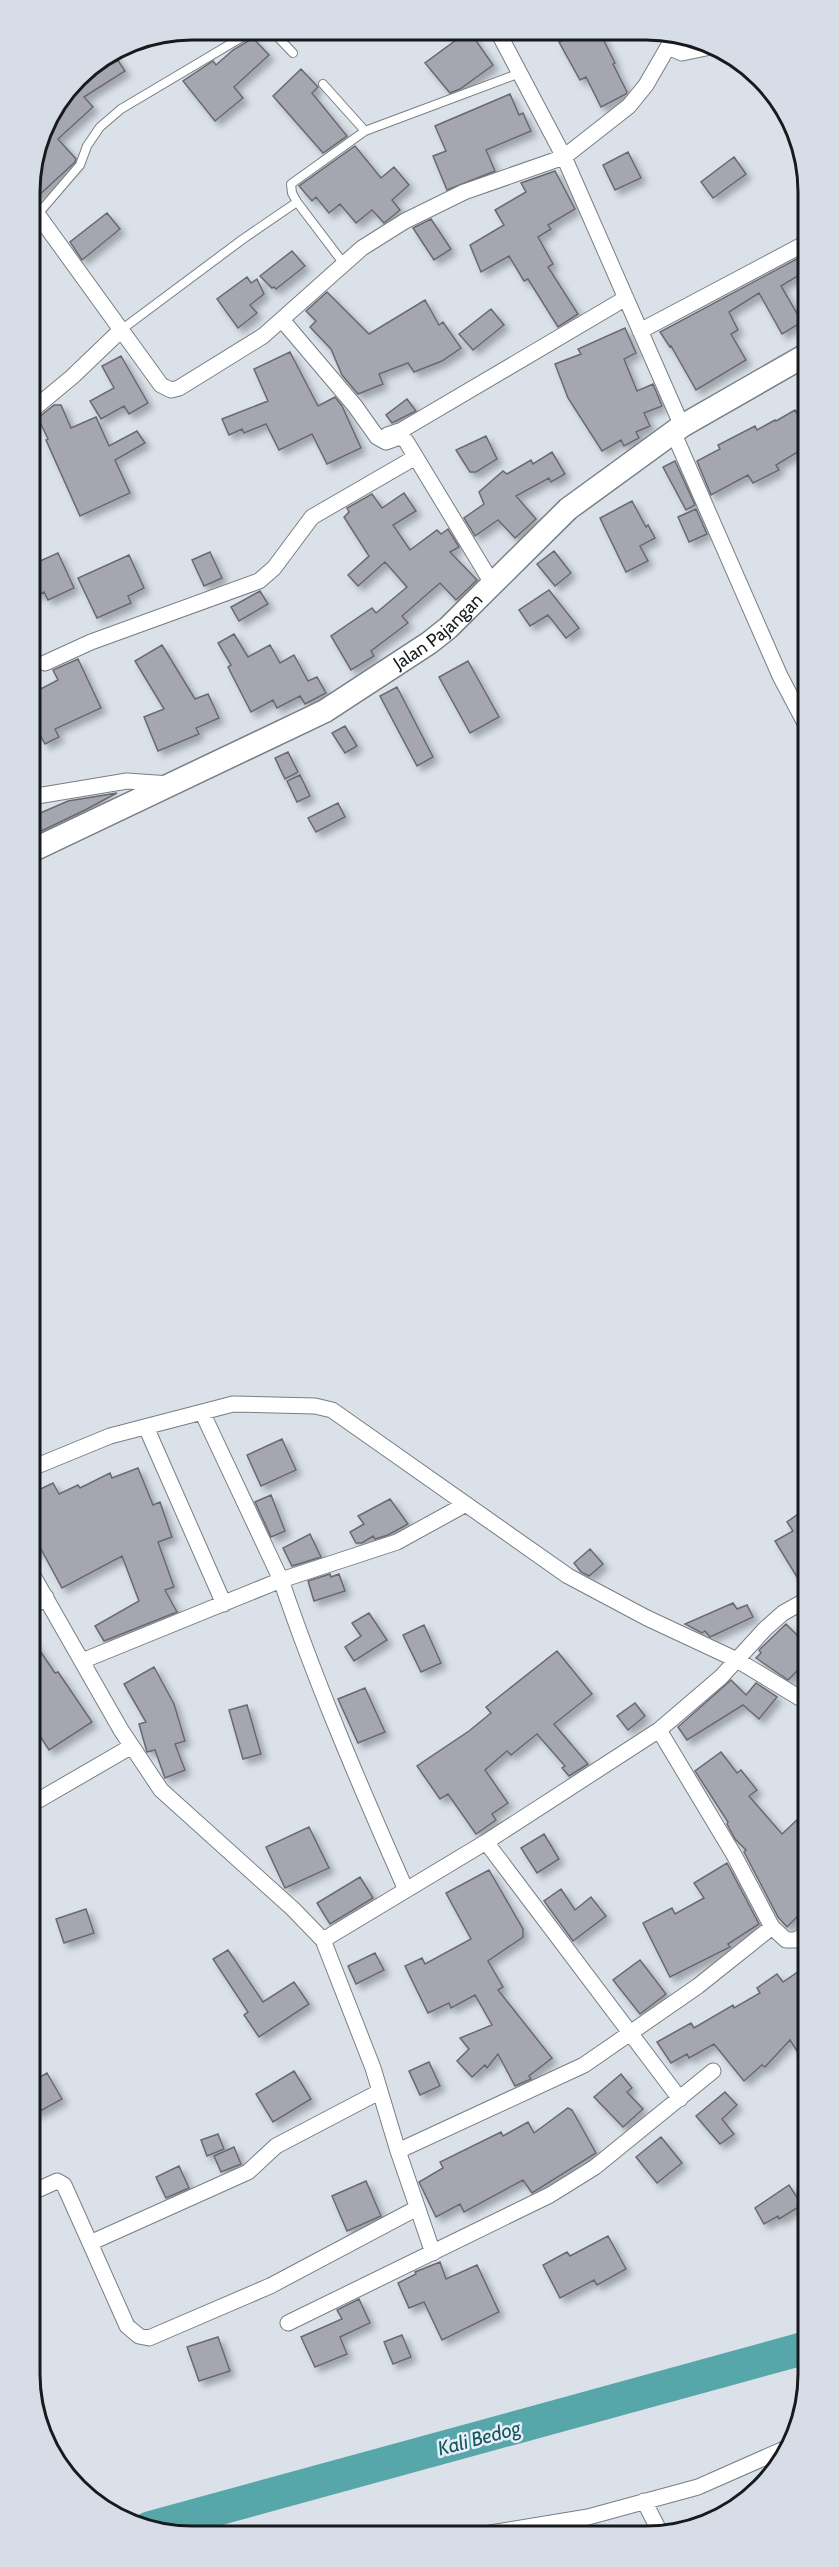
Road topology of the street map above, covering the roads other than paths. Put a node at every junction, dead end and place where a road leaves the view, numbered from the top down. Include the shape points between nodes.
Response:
1 (237, 40) edge
2 (281, 40) edge
3 (502, 40) edge
4 (671, 42) edge
5 (668, 47) junction
6 (698, 50) edge
7 (293, 53) dead end
8 (520, 73) junction
9 (323, 84) dead end
10 (365, 131) junction
11 (564, 157) junction
12 (41, 202) edge
13 (297, 202) junction
14 (41, 219) edge
15 (798, 247) edge
16 (344, 264) junction
17 (626, 298) junction
18 (283, 321) junction
19 (122, 330) junction
20 (640, 331) junction
21 (798, 360) edge
22 (41, 403) edge
23 (678, 430) junction
24 (377, 437) junction
25 (414, 458) junction
26 (492, 583) junction
27 (45, 663) dead end
28 (798, 710) edge
29 (170, 784) junction
30 (41, 795) edge
31 (41, 846) edge
32 (202, 1412) junction
33 (146, 1427) junction
34 (40, 1465) edge
35 (466, 1504) junction
36 (281, 1580) junction
37 (40, 1588) edge
38 (46, 1597) junction
39 (40, 1601) edge
40 (224, 1604) junction
41 (798, 1605) edge
42 (737, 1660) junction
43 (82, 1661) junction
44 (798, 1697) edge
45 (659, 1730) junction
46 (132, 1746) junction
47 (40, 1799) edge
48 (486, 1842) junction
49 (406, 1890) junction
50 (772, 1928) junction
51 (798, 1939) edge
52 (323, 1940) junction
53 (630, 2034) junction
54 (713, 2071) dead end
55 (379, 2092) junction
56 (680, 2099) junction
57 (398, 2151) junction
58 (40, 2189) edge
59 (417, 2208) junction
60 (90, 2243) junction
61 (433, 2253) junction
62 (288, 2323) dead end
63 (777, 2452) edge
64 (644, 2501) junction
65 (533, 2526) edge
66 (657, 2526) edge

1 - 12 lane via 121,109 100,127 80,165
2 - 7 lane
3 - 8 street
4 - 5 street
5 - 6 street via 682,53
5 - 11 street via 629,106
8 - 10 lane
8 - 11 street
9 - 10 lane
10 - 13 lane via 291,184
11 - 16 street via 464,192 405,221
11 - 17 street
13 - 16 lane
13 - 19 lane
14 - 19 street
15 - 20 street
16 - 18 street
17 - 20 street
17 - 24 street via 402,430
18 - 19 street via 189,383 171,390 161,386
18 - 24 street
19 - 22 street
20 - 23 street
21 - 23 main road, Jalan Pajangan
23 - 26 main road, Jalan Pajangan via 568,509
23 - 28 street via 780,676
24 - 25 street via 386,442 403,438
25 - 26 street
25 - 27 street via 312,517 274,568 259,581 91,642
26 - 29 main road, Jalan Pajangan via 429,643 325,711
29 - 30 street via 126,781
29 - 31 main road, Jalan Pajangan
32 - 33 street
32 - 35 street via 233,1404 332,1410
32 - 36 street
33 - 34 street via 110,1436
33 - 40 street
35 - 36 street via 397,1542
35 - 42 street via 568,1576
36 - 40 street
36 - 49 street via 347,1756
37 - 38 street
38 - 39 street
38 - 43 street
40 - 43 street
41 - 42 street via 765,1629
42 - 44 street
42 - 45 street
43 - 46 street
45 - 48 street
45 - 50 street via 734,1855
46 - 47 street
46 - 52 street via 161,1790
48 - 49 street
48 - 53 street
49 - 52 street
50 - 51 street via 786,1940
50 - 53 street
52 - 55 street
53 - 56 street
53 - 57 street via 584,2065
54 - 56 street
55 - 57 street
55 - 60 street via 276,2146 248,2172
56 - 61 street via 595,2167 550,2195
57 - 59 street
58 - 60 street via 57,2181 64,2185
59 - 60 street via 270,2286 149,2338 139,2336 127,2326
59 - 61 street
61 - 62 street
63 - 64 street via 698,2487
64 - 65 street via 588,2517
64 - 66 street

